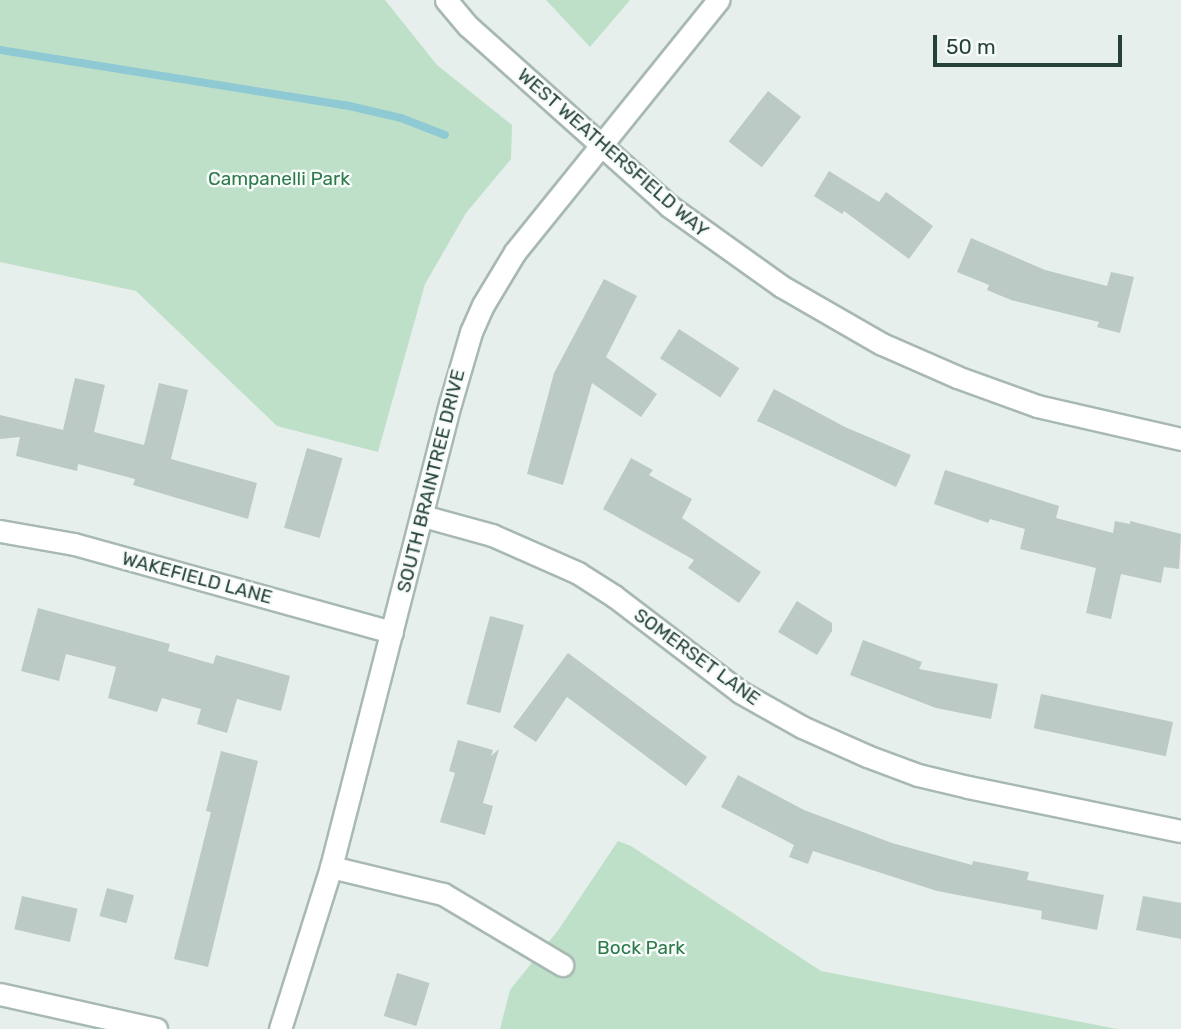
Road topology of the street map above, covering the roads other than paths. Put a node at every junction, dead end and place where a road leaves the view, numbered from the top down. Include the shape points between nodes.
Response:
1 (446, 0) edge
2 (718, 0) edge
3 (601, 145) junction
4 (1181, 439) edge
5 (423, 516) junction
6 (0, 531) edge
7 (392, 632) junction
8 (1181, 831) edge
9 (331, 867) junction
10 (562, 965) dead end
11 (0, 994) edge
12 (156, 1029) edge
13 (280, 1029) edge

1 - 3 street, WEST WEATHERSFIELD WAY via 468,26
2 - 3 street, SOUTH BRAINTREE DRIVE
3 - 4 street, WEST WEATHERSFIELD WAY via 728,251 882,344 1037,406
3 - 5 street, SOUTH BRAINTREE DRIVE via 515,252 483,304 459,371
5 - 7 street, SOUTH BRAINTREE DRIVE
5 - 8 street, SOMERSET LANE via 492,536 578,573 740,692 867,757 968,787
6 - 7 street, WAKEFIELD LANE via 74,544
7 - 9 street, SOUTH BRAINTREE DRIVE
9 - 10 street via 443,894
9 - 13 street, SOUTH BRAINTREE DRIVE
11 - 12 street

